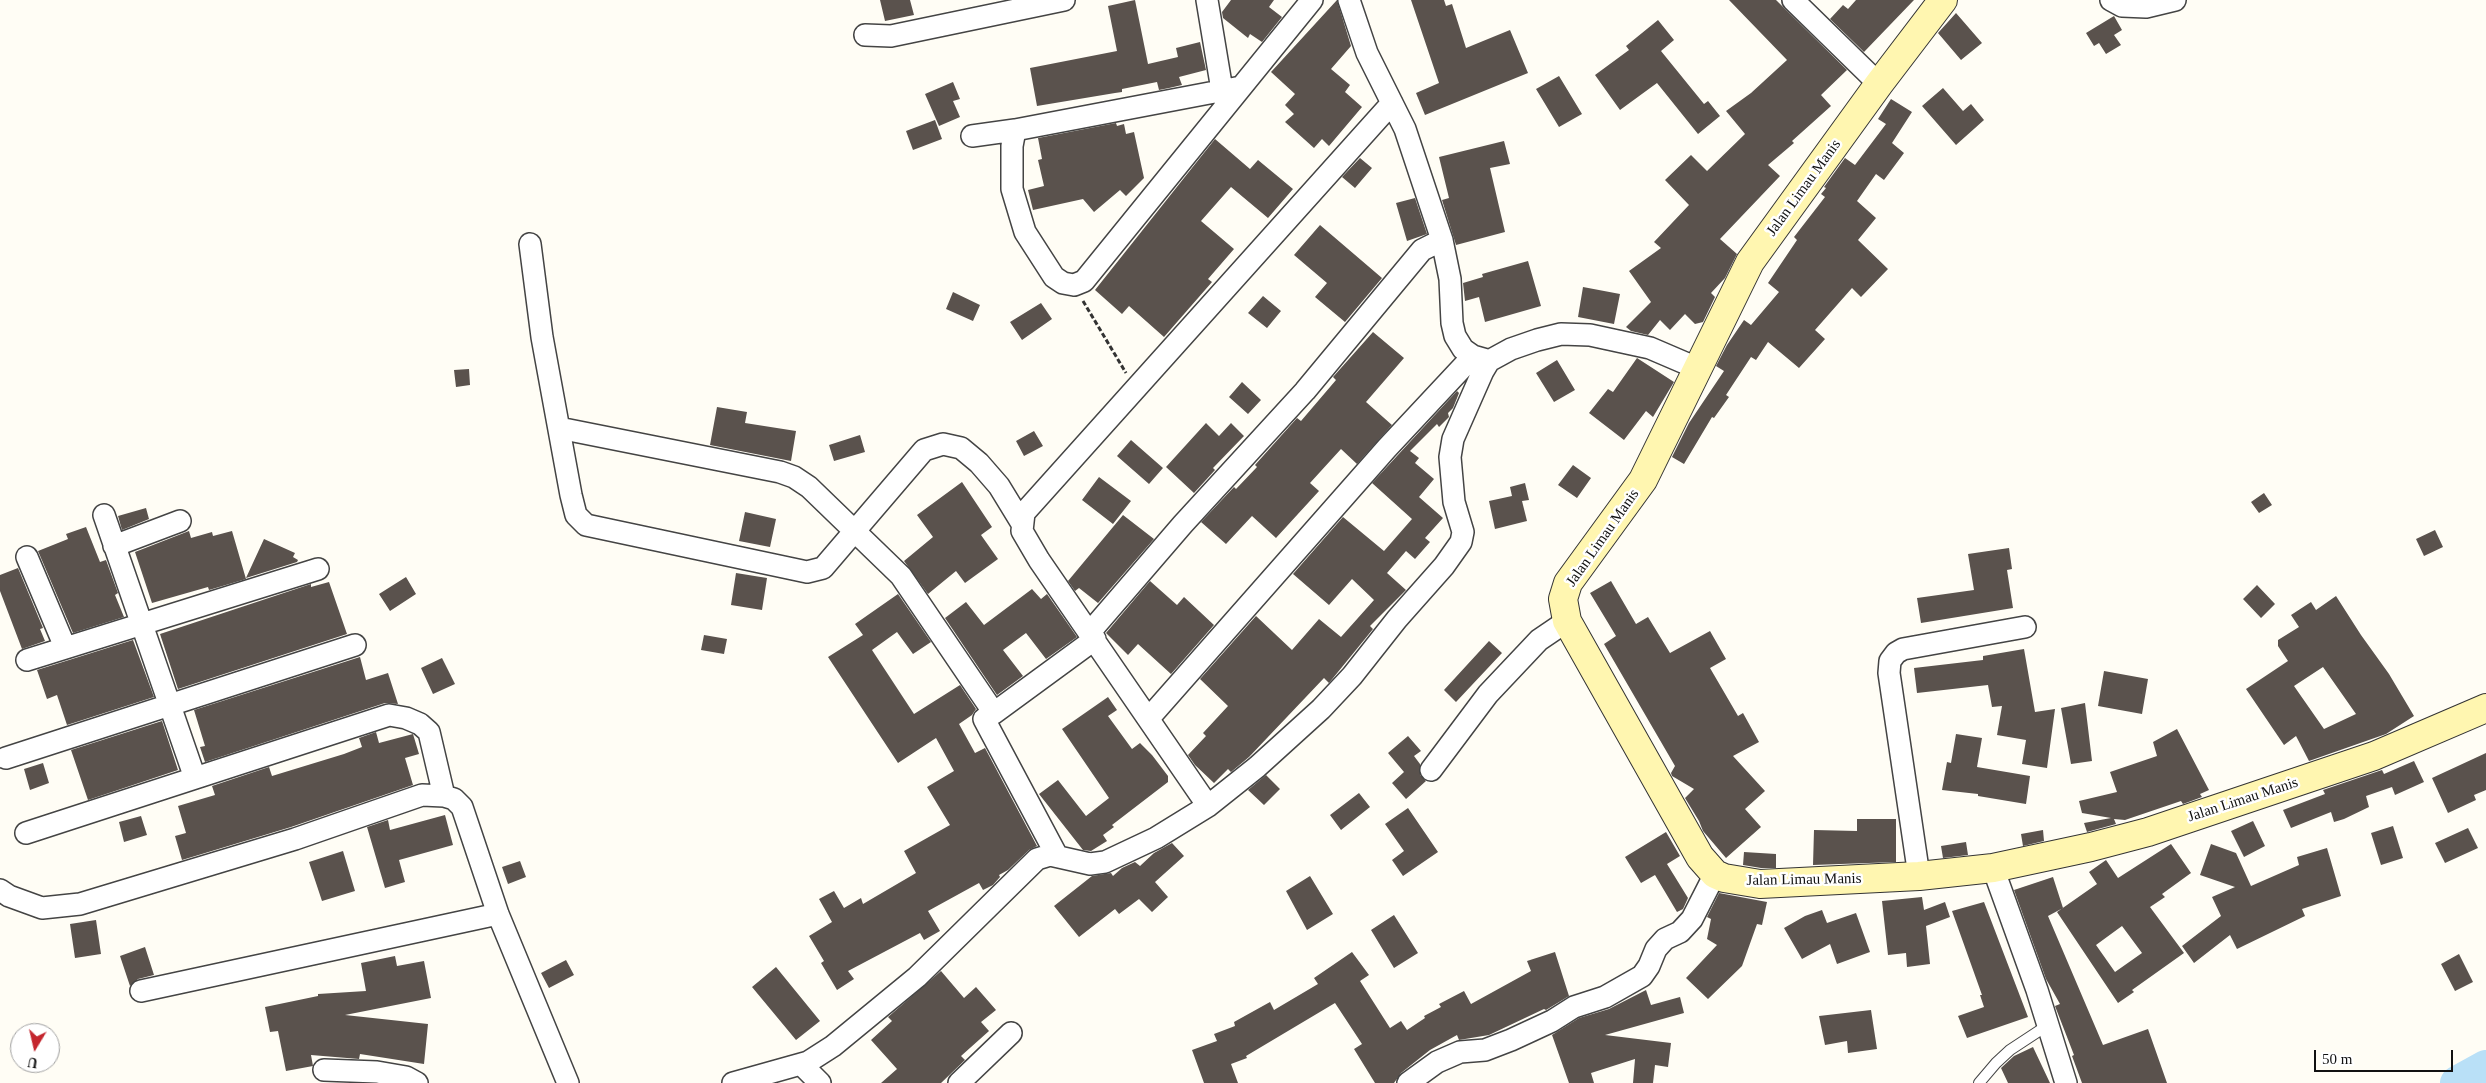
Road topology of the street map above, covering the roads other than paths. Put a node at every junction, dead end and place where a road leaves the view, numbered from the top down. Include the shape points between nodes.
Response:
1 (1064, 0) edge
2 (1207, 0) edge
3 (1312, 0) edge
4 (1349, 0) edge
5 (1793, 0) edge
6 (1943, 0) edge
7 (2112, 0) edge
8 (2175, 0) edge
9 (865, 35) dead end
10 (1879, 84) junction
11 (1231, 89) junction
12 (1392, 103) junction
13 (1015, 130) junction
14 (972, 136) dead end
15 (1442, 240) junction
16 (530, 244) dead end
17 (1481, 359) junction
18 (1699, 369) junction
19 (559, 428) junction
20 (104, 515) dead end
21 (180, 521) dead end
22 (1021, 522) junction
23 (855, 530) junction
24 (114, 546) junction
25 (27, 557) dead end
26 (318, 569) dead end
27 (1567, 621) junction
28 (141, 622) junction
29 (2026, 627) dead end
30 (1092, 635) junction
31 (355, 645) dead end
32 (65, 647) junction
33 (27, 660) dead end
34 (170, 705) junction
35 (2486, 708) edge
36 (994, 713) junction
37 (1149, 718) junction
38 (6, 758) dead end
39 (1431, 770) dead end
40 (196, 778) junction
41 (444, 796) junction
42 (1208, 806) junction
43 (26, 833) dead end
44 (1057, 856) junction
45 (1993, 868) junction
46 (1715, 874) junction
47 (1919, 876) junction
48 (0, 890) edge
49 (498, 914) junction
50 (140, 991) dead end
51 (2048, 1025) junction
52 (1011, 1033) dead end
53 (801, 1064) junction
54 (324, 1070) dead end
55 (417, 1083) edge
56 (568, 1083) edge
57 (733, 1083) edge
58 (820, 1083) edge
59 (959, 1083) edge
60 (1408, 1083) edge
61 (1979, 1083) edge
62 (2066, 1083) edge

1 - 9 street via 890,36
2 - 11 street
3 - 11 street
4 - 12 street via 1367,54
5 - 10 street
6 - 10 street, Jalan Limau Manis
7 - 8 street via 2122,6 2146,7
10 - 18 street, Jalan Limau Manis via 1750,262
11 - 13 street
11 - 13 street via 1084,281 1074,285 1054,277 1025,232 1016,207 1010,171
12 - 15 street via 1405,129
12 - 22 street via 1024,513
13 - 14 street
15 - 17 street via 1450,279 1455,336 1463,349
15 - 30 street via 1422,250 1305,391 1182,524
16 - 19 street via 542,337
17 - 18 street via 1560,334 1650,348
17 - 37 street via 1387,448
17 - 42 street via 1483,371 1453,439 1450,457 1454,502 1463,532 1457,549 1321,709 1258,767
18 - 27 street, Jalan Limau Manis via 1643,480 1568,583 1564,599
19 - 23 street via 794,476
19 - 23 street via 576,514 586,525 807,572 823,568
20 - 24 street
21 - 24 street
22 - 23 street via 999,486 979,463 961,448 943,444 924,450
22 - 30 street via 1022,531 1039,560
23 - 36 street via 901,576
24 - 28 street
25 - 32 street
26 - 28 street
27 - 39 street via 1540,640 1488,694
27 - 46 street, Jalan Limau Manis via 1700,857
28 - 32 street
28 - 34 street
29 - 47 street via 1903,649 1890,661 1888,673
30 - 36 street
30 - 37 street
31 - 34 street
32 - 33 street
34 - 38 street
34 - 40 street
35 - 45 street, Jalan Limau Manis via 2374,756 2148,832
36 - 44 street via 984,719
37 - 42 street
40 - 41 street via 389,715 406,718 429,732
40 - 43 street
41 - 48 street via 422,795 295,839 80,904 42,908
41 - 49 street via 454,799 462,807
42 - 44 street via 1156,838 1104,862 1090,864
44 - 53 street via 1043,856 1030,863 893,998 832,1046
45 - 47 street, Jalan Limau Manis
45 - 51 street
46 - 47 street, Jalan Limau Manis via 1760,884
46 - 60 street via 1692,919 1680,932 1665,939 1642,976 1511,1040 1485,1050 1460,1052 1436,1062
49 - 50 street
49 - 56 street
51 - 61 lane via 2010,1050
51 - 62 street
52 - 59 street
53 - 57 street
53 - 58 street
54 - 55 street via 378,1072 406,1077

